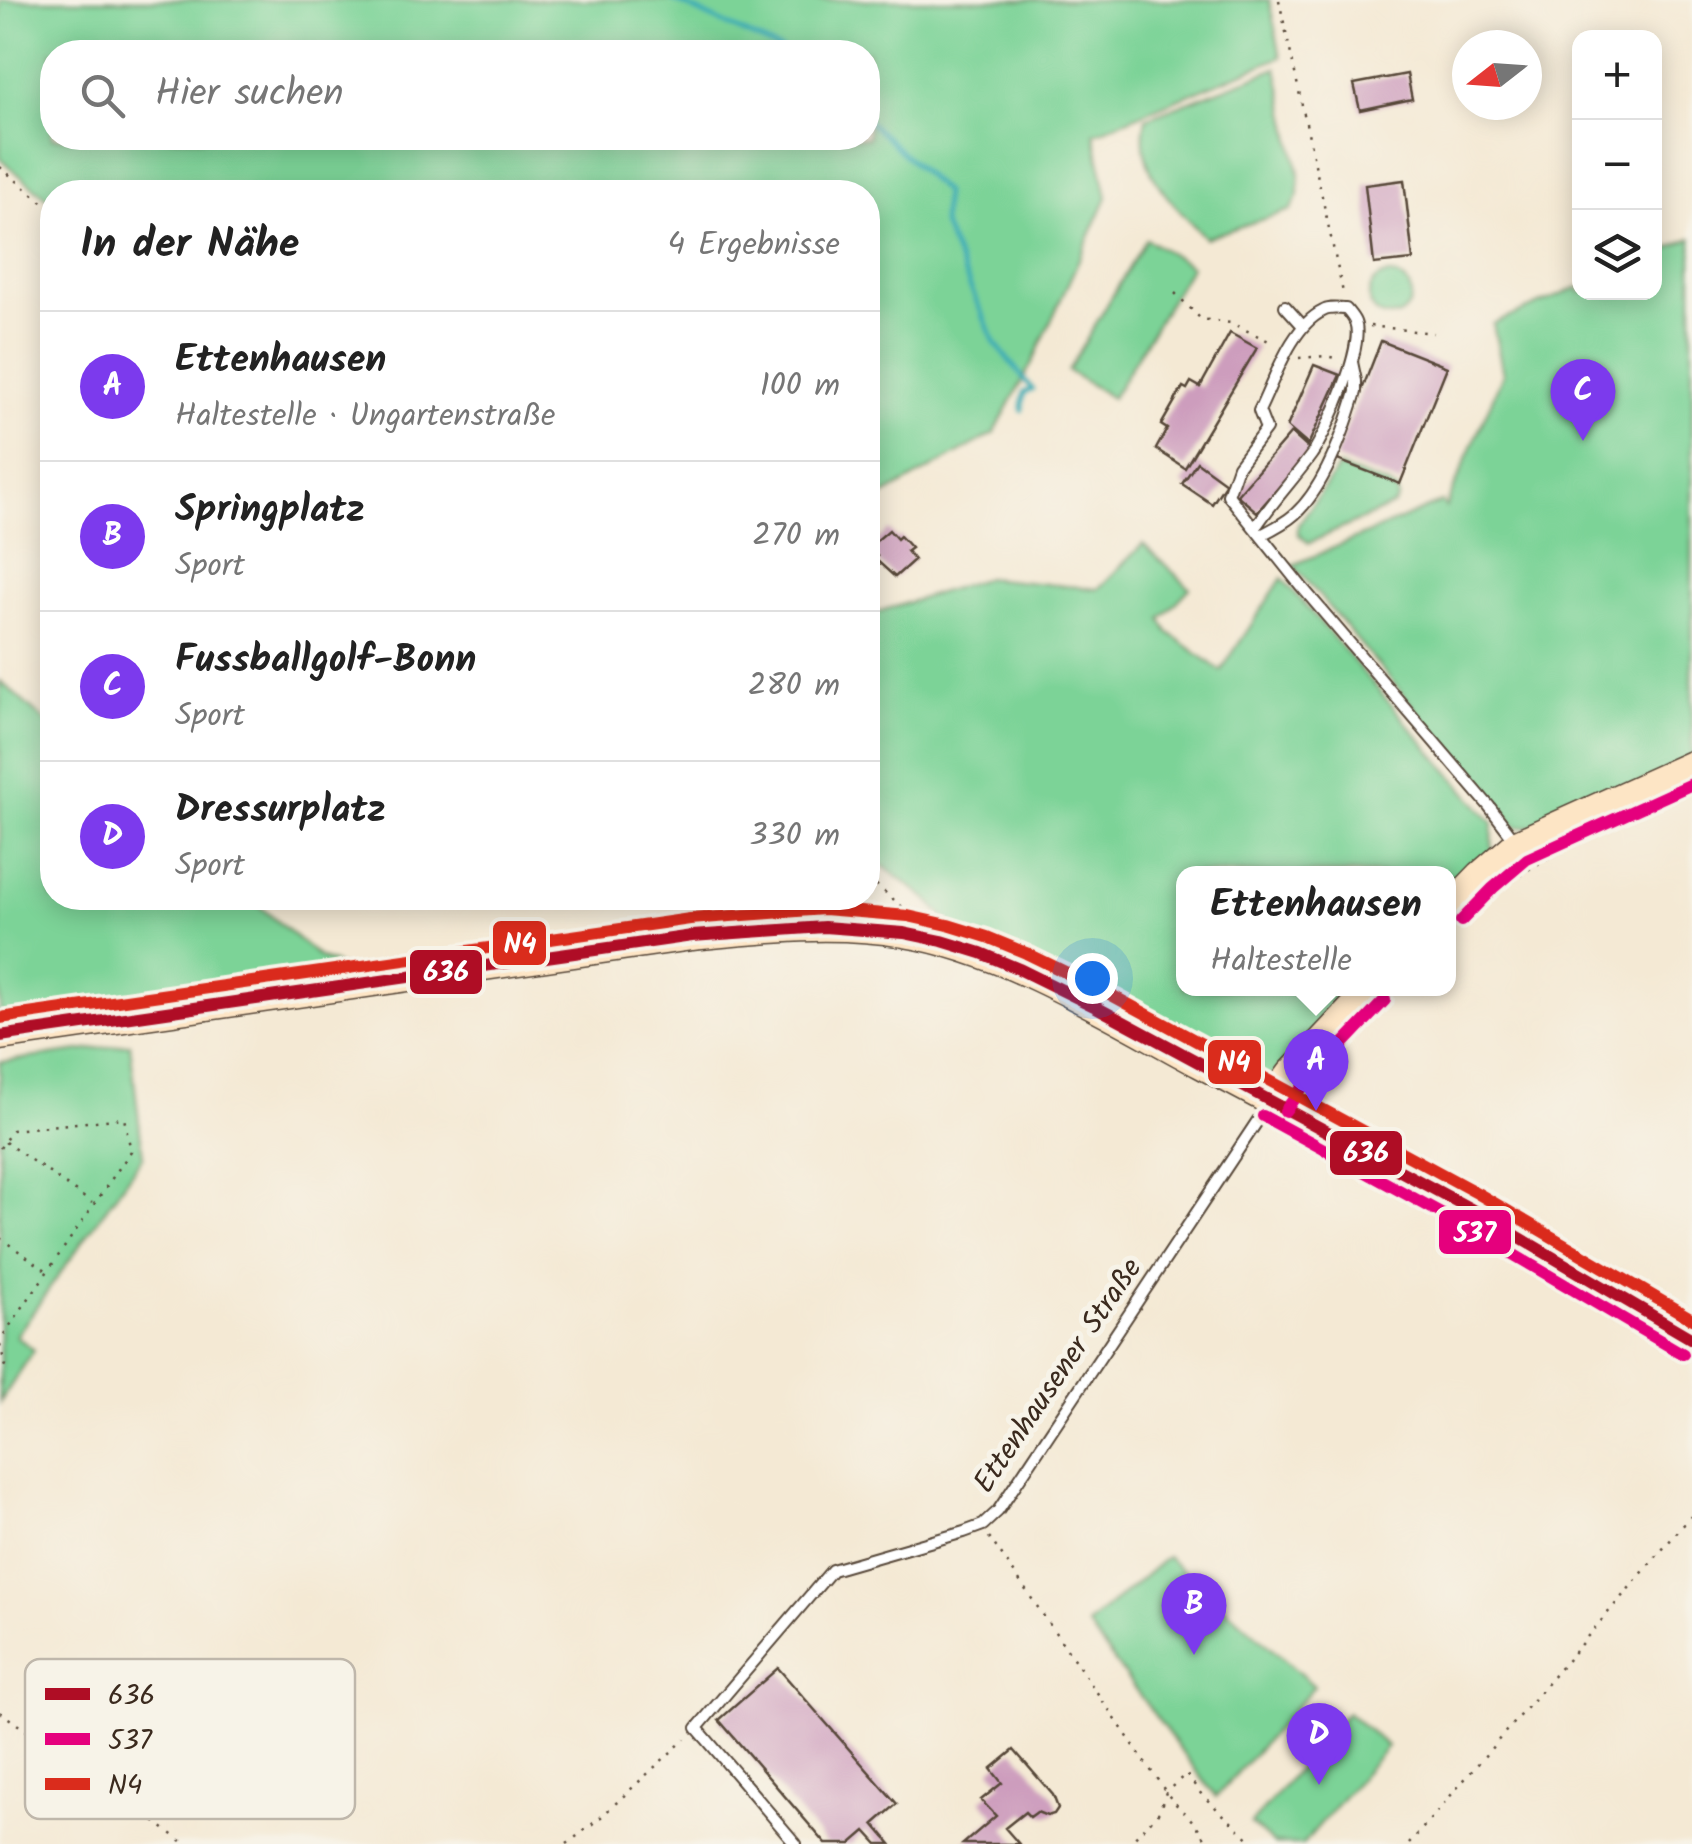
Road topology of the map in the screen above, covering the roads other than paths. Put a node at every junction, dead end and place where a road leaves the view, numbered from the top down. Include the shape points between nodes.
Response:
1 (1284, 306) dead end
2 (1304, 326) junction
3 (1352, 362) junction
4 (1258, 532) junction
5 (1692, 765) edge
6 (1517, 844) junction
7 (1456, 901) edge
8 (1364, 996) edge
9 (0, 1036) edge
10 (1271, 1101) junction
11 (1692, 1339) edge
12 (796, 1844) edge

1 - 2 lane
2 - 3 lane via 1325,309 1346,309 1356,322
2 - 4 lane via 1259,411 1266,429 1238,466 1228,495
3 - 4 lane via 1316,448 1272,502
3 - 4 lane via 1356,392 1330,465 1299,511
4 - 6 lane
5 - 6 street
6 - 7 street
8 - 10 street
9 - 10 street via 692,936 824,926 903,932 1018,969
10 - 11 street
10 - 12 lane, Ettenhausener Straße via 998,1511 983,1525 832,1570 697,1728

